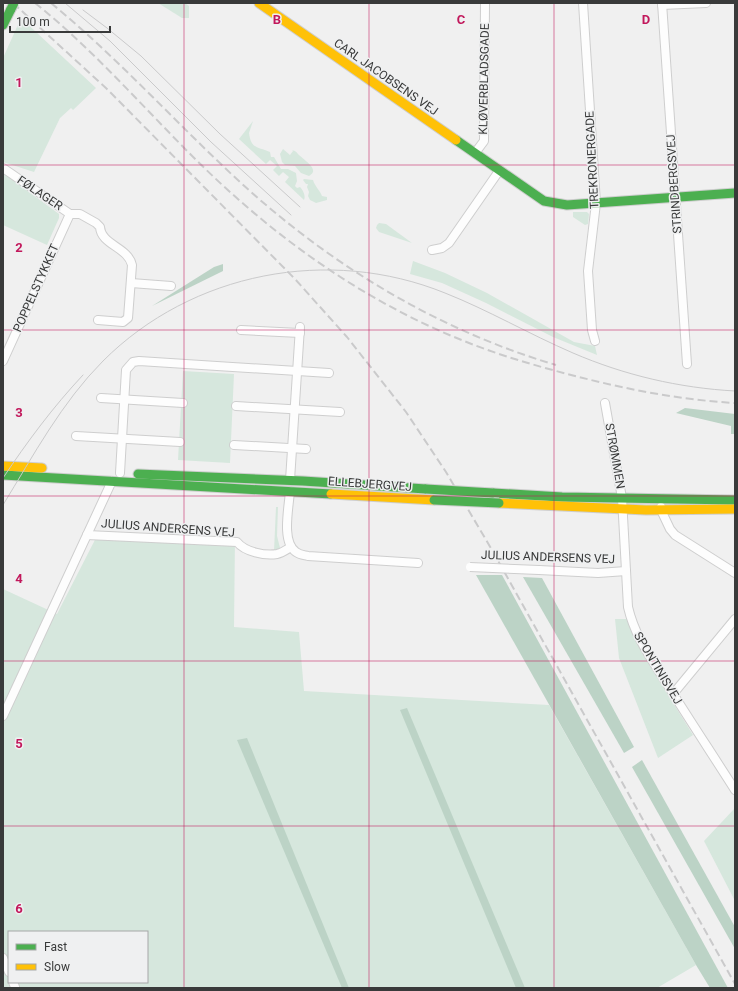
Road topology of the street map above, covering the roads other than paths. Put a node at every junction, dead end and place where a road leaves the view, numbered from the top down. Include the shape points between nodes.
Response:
1 (259, 3) edge
2 (485, 3) edge
3 (583, 3) edge
4 (706, 3) edge
5 (662, 4) edge
6 (12, 6) edge
7 (3, 25) edge
8 (475, 153) junction
9 (3, 168) edge
10 (499, 170) junction
11 (735, 193) edge
12 (674, 196) junction
13 (596, 203) junction
14 (70, 214) junction
15 (432, 250) dead end
16 (131, 283) junction
17 (171, 286) dead end
18 (98, 320) dead end
19 (241, 330) dead end
20 (595, 341) dead end
21 (3, 361) edge
22 (687, 364) dead end
23 (298, 371) junction
24 (329, 373) dead end
25 (101, 398) dead end
26 (123, 399) junction
27 (182, 403) dead end
28 (605, 403) dead end
29 (236, 406) dead end
30 (295, 410) junction
31 (340, 412) dead end
32 (76, 436) dead end
33 (122, 438) junction
34 (180, 442) dead end
35 (234, 445) dead end
36 (293, 448) junction
37 (306, 448) dead end
38 (3, 466) edge
39 (120, 473) junction
40 (3, 475) edge
41 (290, 480) junction
42 (112, 481) junction
43 (290, 491) junction
44 (622, 498) junction
45 (662, 499) junction
46 (735, 500) edge
47 (622, 509) junction
48 (661, 510) junction
49 (735, 510) edge
50 (87, 534) junction
51 (291, 547) junction
52 (418, 563) dead end
53 (470, 567) dead end
54 (626, 572) junction
55 (735, 573) edge
56 (735, 619) edge
57 (673, 694) junction
58 (3, 716) edge
59 (735, 790) edge
60 (3, 958) edge
61 (8, 970) edge

1 - 8 main road, CARL JACOBSENS VEJ
2 - 8 street, KLØVERBLADSGADE via 484,141
3 - 13 street, TREKRONERGADE
4 - 5 street
5 - 12 street, STRINDBERGSVEJ
6 - 7 main road
8 - 10 main road, CARL JACOBSENS VEJ
9 - 14 street, FØLAGER
10 - 13 main road, CARL JACOBSENS VEJ via 544,201 556,204
10 - 15 street via 449,243
11 - 12 main road, CARL JACOBSENS VEJ
12 - 13 main road, CARL JACOBSENS VEJ
12 - 22 street, STRINDBERGSVEJ
13 - 20 street, TREKRONERGADE via 588,271
14 - 16 street, FØLAGER via 80,214 96,223 107,240 127,255 132,265
14 - 21 street, POPPELSTYKKET
16 - 17 street
16 - 18 street, FØLAGER via 128,318 123,322
19 - 23 street via 300,330
23 - 24 street
23 - 26 street via 139,361 133,362 126,370
23 - 30 street
25 - 26 street
26 - 27 street
26 - 33 street
28 - 44 street, STRØMMEN
29 - 30 street
30 - 31 street
30 - 36 street
32 - 33 street
33 - 34 street
33 - 39 street
35 - 36 street
36 - 37 street
36 - 41 street
38 - 39 main road, ELLEBJERGVEJ
39 - 41 main road, ELLEBJERGVEJ
40 - 42 main road, ELLEBJERGVEJ
41 - 43 main road
41 - 44 main road, ELLEBJERGVEJ, bridge via 562,497
42 - 43 main road, ELLEBJERGVEJ
42 - 50 street, JULIUS ANDERSENS VEJ
43 - 47 main road, ELLEBJERGVEJ, bridge
43 - 51 street via 287,533
44 - 45 main road, ELLEBJERGVEJ
44 - 47 street, STRØMMEN
45 - 46 main road, ELLEBJERGVEJ
45 - 48 street
47 - 48 main road, ELLEBJERGVEJ
47 - 54 street, SPONTINISVEJ
48 - 49 main road, ELLEBJERGVEJ
48 - 55 street via 675,535
50 - 51 street, JULIUS ANDERSENS VEJ via 237,542 241,547 266,554 281,553
50 - 58 street, JULIUS ANDERSENS VEJ
51 - 52 street via 296,552 308,556
53 - 54 street, JULIUS ANDERSENS VEJ, bridge
54 - 57 street, SPONTINISVEJ via 628,608 632,624
56 - 57 street
57 - 59 street, SPONTINISVEJ
60 - 61 street

